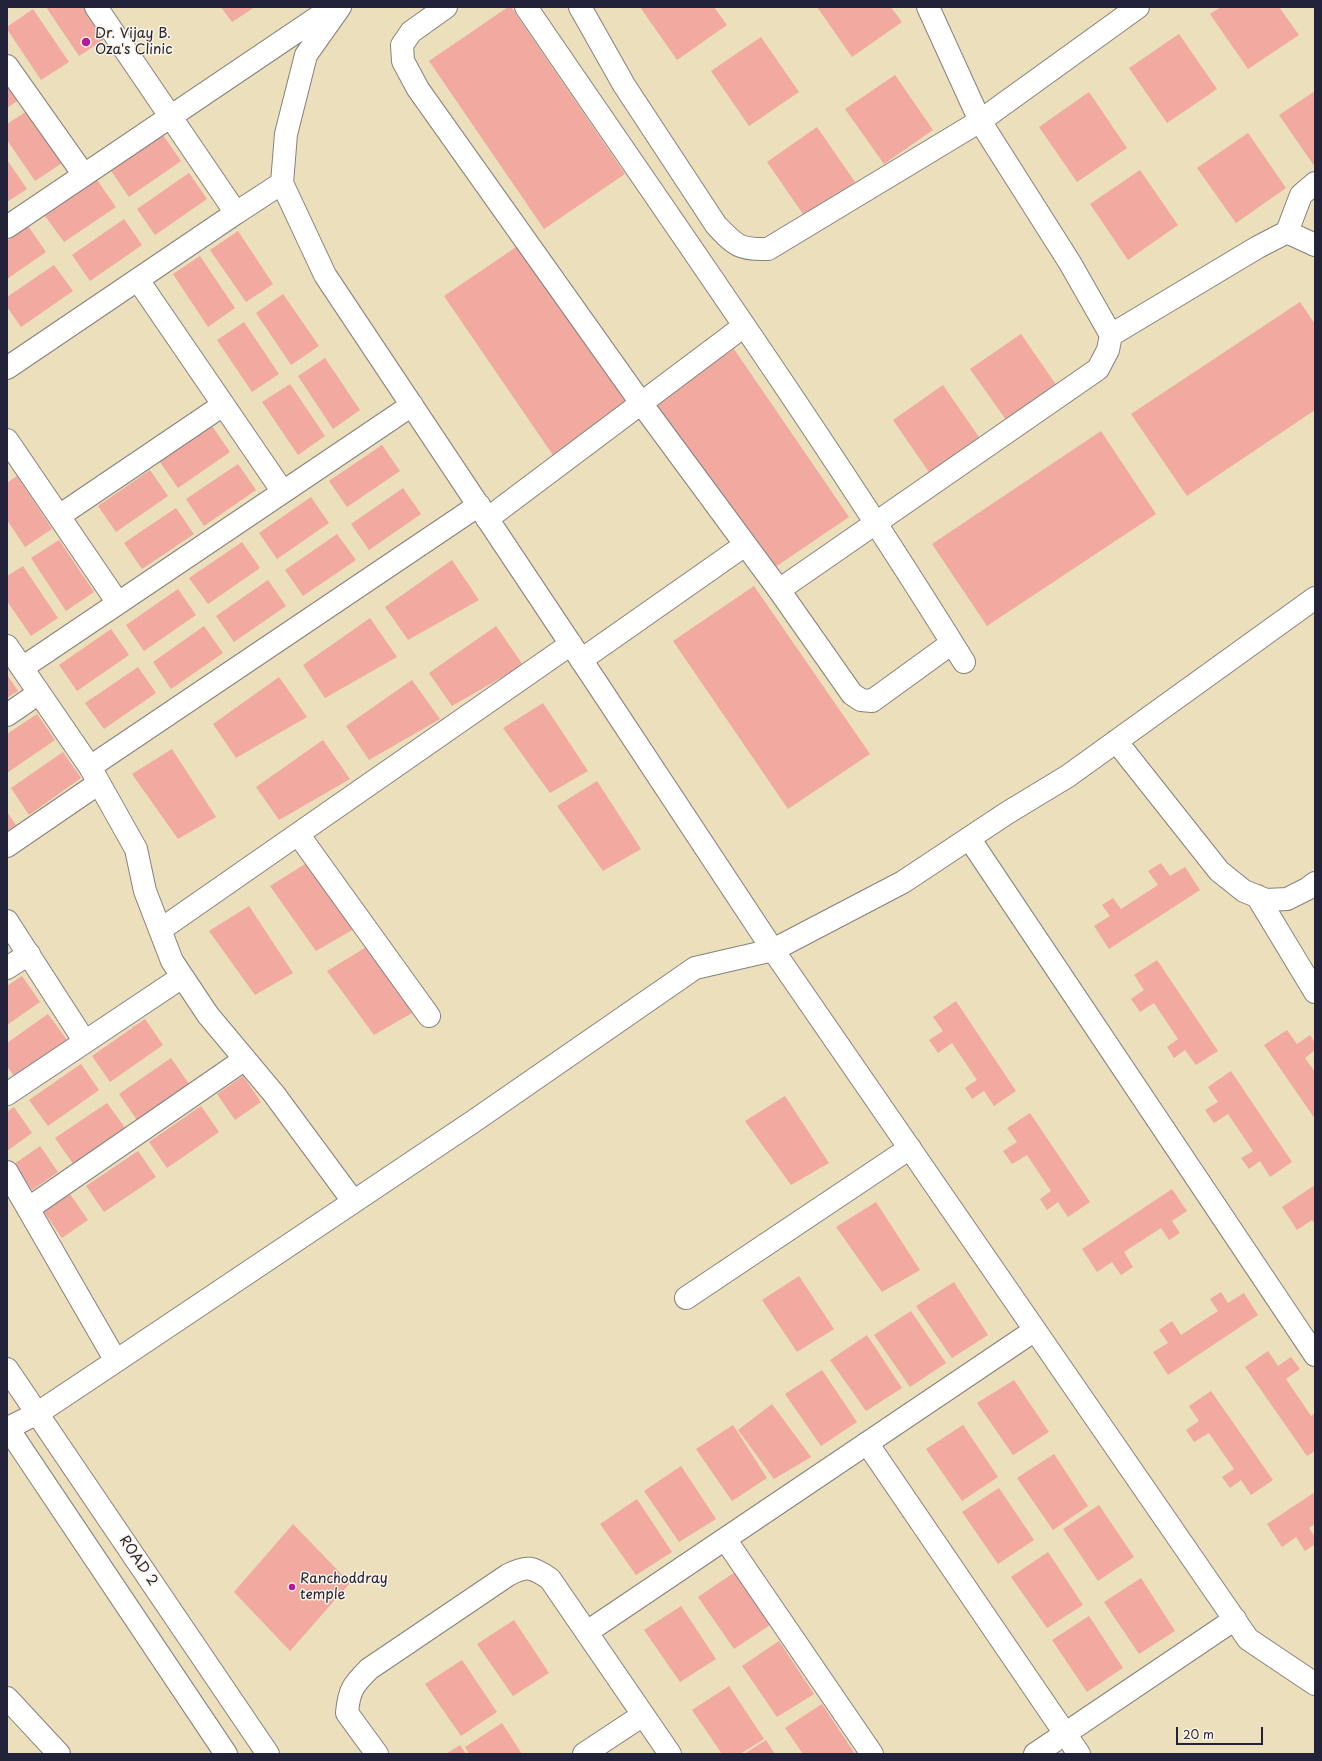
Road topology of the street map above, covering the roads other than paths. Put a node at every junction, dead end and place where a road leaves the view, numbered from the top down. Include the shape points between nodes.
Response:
1 (96, 7) edge
2 (333, 7) edge
3 (340, 7) edge
4 (446, 7) edge
5 (526, 7) edge
6 (580, 7) edge
7 (928, 7) edge
8 (1138, 7) edge
9 (7, 66) edge
10 (171, 116) junction
11 (980, 121) junction
12 (84, 175) junction
13 (282, 183) junction
14 (1315, 183) edge
15 (236, 214) junction
16 (7, 227) edge
17 (1287, 232) junction
18 (1315, 245) edge
19 (138, 280) junction
20 (744, 326) junction
21 (1111, 335) junction
22 (7, 368) edge
23 (641, 403) junction
24 (223, 404) junction
25 (412, 405) junction
26 (7, 440) edge
27 (283, 492) junction
28 (483, 512) junction
29 (59, 516) junction
30 (877, 524) junction
31 (745, 545) junction
32 (779, 590) junction
33 (1315, 598) edge
34 (118, 603) junction
35 (952, 643) junction
36 (7, 646) edge
37 (576, 652) junction
38 (964, 662) dead end
39 (22, 668) junction
40 (39, 693) junction
41 (7, 715) edge
42 (1116, 741) junction
43 (94, 775) junction
44 (298, 834) junction
45 (969, 838) junction
46 (7, 846) edge
47 (1315, 883) edge
48 (1257, 896) junction
49 (7, 921) edge
50 (160, 930) junction
51 (772, 950) junction
52 (29, 954) junction
53 (7, 968) edge
54 (182, 977) junction
55 (1315, 992) edge
56 (429, 1016) dead end
57 (85, 1042) junction
58 (245, 1059) junction
59 (7, 1094) edge
60 (910, 1148) junction
61 (7, 1172) edge
62 (353, 1201) junction
63 (29, 1208) junction
64 (686, 1298) dead end
65 (1035, 1330) junction
66 (1315, 1355) edge
67 (116, 1361) junction
68 (7, 1369) edge
69 (38, 1413) junction
70 (8, 1428) edge
71 (867, 1443) junction
72 (725, 1539) junction
73 (1235, 1619) junction
74 (587, 1632) junction
75 (1315, 1684) edge
76 (7, 1698) edge
77 (643, 1715) junction
78 (1065, 1733) junction
79 (59, 1754) edge
80 (226, 1754) edge
81 (268, 1754) edge
82 (377, 1754) edge
83 (584, 1754) edge
84 (670, 1754) edge
85 (872, 1754) edge
86 (1035, 1754) edge
87 (1079, 1754) edge

1 - 10 street
2 - 10 street
3 - 13 street via 306,55 286,134
4 - 23 street via 411,32 402,45 403,61 418,89
5 - 20 street
6 - 11 street via 624,85 716,225 734,243 749,250 768,249
7 - 11 street
8 - 11 street
9 - 12 street
10 - 12 street
10 - 15 street
11 - 21 street via 1070,263
12 - 16 street
13 - 15 street
13 - 25 street via 325,275
14 - 17 street via 1301,195
15 - 19 street
17 - 18 street
17 - 21 street
19 - 22 street
19 - 24 street
20 - 23 street
20 - 30 street
21 - 30 street via 1108,350 1098,369
23 - 28 street
23 - 31 street
24 - 27 street
24 - 29 street
25 - 27 street
25 - 28 street
26 - 29 street
27 - 34 street
28 - 37 street
28 - 43 street
29 - 34 street
30 - 32 street
30 - 35 street
31 - 32 street
31 - 37 street
32 - 35 street via 852,694 861,700 872,701
33 - 42 street
34 - 39 street
35 - 38 street
36 - 39 street
37 - 44 street
37 - 51 street
39 - 40 street
40 - 41 street
40 - 43 street
42 - 45 street via 1068,776
42 - 48 street via 1219,871 1244,891
43 - 46 street
43 - 50 street via 136,849 145,891
44 - 50 street
44 - 56 street
45 - 51 street via 903,882
45 - 66 street
47 - 48 street via 1287,899 1266,900
48 - 55 street
49 - 52 street
50 - 54 street via 172,961
51 - 60 street
51 - 62 street via 695,968
52 - 53 street
52 - 57 street
54 - 57 street
54 - 58 street via 208,1015
57 - 59 street
58 - 62 street
58 - 63 street
60 - 64 street
60 - 65 street
61 - 63 street
62 - 67 street
63 - 67 street
65 - 71 street
65 - 73 street
67 - 69 street
68 - 69 street, ROAD 2
69 - 70 street
69 - 81 street, ROAD 2
70 - 80 street
71 - 72 street
71 - 78 street
72 - 74 street
72 - 85 street
73 - 75 street via 1248,1639
73 - 78 street
74 - 77 street
74 - 82 street via 550,1579 537,1569 520,1569 508,1575 369,1669 358,1680 349,1695 347,1713
76 - 79 street
77 - 83 street
77 - 84 street
78 - 86 street
78 - 87 street

